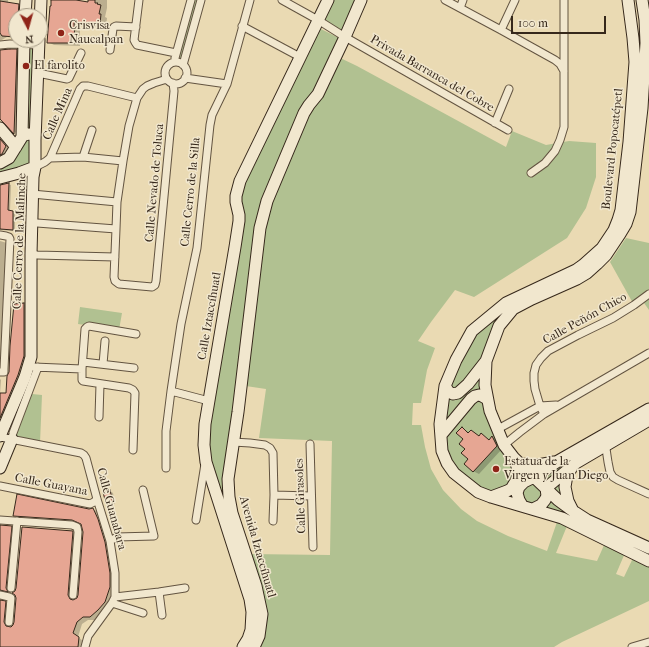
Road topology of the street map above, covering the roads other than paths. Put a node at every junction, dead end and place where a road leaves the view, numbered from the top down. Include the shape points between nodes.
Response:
1 (139, 0) edge
2 (191, 0) edge
3 (201, 0) edge
4 (250, 0) edge
5 (282, 0) edge
6 (328, 0) edge
7 (361, 0) edge
8 (445, 0) edge
9 (463, 0) edge
10 (515, 0) edge
11 (564, 0) edge
12 (645, 3) edge
13 (629, 4) edge
14 (460, 8) junction
15 (318, 20) junction
16 (645, 20) junction
17 (631, 23) junction
18 (136, 26) junction
19 (242, 26) junction
20 (501, 30) junction
21 (345, 36) junction
22 (24, 48) edge
23 (39, 48) edge
24 (110, 50) dead end
25 (81, 53) dead end
26 (176, 53) junction
27 (300, 57) junction
28 (174, 62) junction
29 (183, 65) junction
30 (564, 71) junction
31 (38, 72) junction
32 (185, 78) junction
33 (170, 81) junction
34 (227, 84) junction
35 (509, 89) dead end
36 (137, 98) junction
37 (495, 123) junction
38 (0, 128) edge
39 (92, 130) dead end
40 (508, 130) dead end
41 (22, 137) junction
42 (35, 140) junction
43 (16, 147) junction
44 (83, 157) junction
45 (50, 158) junction
46 (4, 161) edge
47 (123, 161) junction
48 (35, 167) junction
49 (19, 173) junction
50 (531, 174) dead end
51 (0, 178) edge
52 (32, 194) junction
53 (118, 202) junction
54 (37, 223) dead end
55 (116, 229) junction
56 (0, 235) edge
57 (31, 254) junction
58 (115, 257) junction
59 (649, 294) edge
60 (136, 334) dead end
61 (105, 341) dead end
62 (649, 353) edge
63 (486, 361) junction
64 (104, 364) junction
65 (82, 365) junction
66 (33, 367) junction
67 (134, 368) dead end
68 (0, 372) edge
69 (100, 384) junction
70 (445, 386) junction
71 (171, 391) junction
72 (487, 399) junction
73 (209, 401) junction
74 (558, 405) junction
75 (540, 406) junction
76 (649, 409) edge
77 (544, 414) junction
78 (99, 417) dead end
79 (4, 419) edge
80 (649, 420) edge
81 (498, 429) junction
82 (441, 435) junction
83 (0, 436) edge
84 (13, 436) junction
85 (604, 441) junction
86 (233, 442) junction
87 (310, 444) dead end
88 (504, 445) junction
89 (133, 450) dead end
90 (517, 461) junction
91 (558, 461) junction
92 (206, 462) junction
93 (576, 463) junction
94 (0, 468) edge
95 (166, 468) dead end
96 (534, 478) junction
97 (0, 486) edge
98 (546, 488) junction
99 (143, 490) dead end
100 (649, 494) edge
101 (274, 495) junction
102 (311, 496) junction
103 (491, 497) junction
104 (96, 499) junction
105 (528, 507) junction
106 (573, 511) junction
107 (0, 520) edge
108 (196, 520) dead end
109 (273, 521) dead end
110 (17, 522) junction
111 (110, 541) junction
112 (313, 546) dead end
113 (649, 548) edge
114 (649, 561) edge
115 (11, 588) dead end
116 (185, 588) dead end
117 (159, 592) junction
118 (0, 595) edge
119 (73, 595) dead end
120 (113, 600) junction
121 (143, 613) dead end
122 (162, 615) dead end
123 (9, 622) dead end
124 (649, 642) edge
125 (85, 647) edge
126 (242, 647) edge
127 (254, 647) edge
128 (632, 647) edge

1 - 18 street
2 - 26 street
3 - 29 street
4 - 19 street, Calle Cerro de la Silla
5 - 15 street, Privada Barranca del Cobre
6 - 15 street, Calle Iztaccíhuatl
7 - 21 street
8 - 14 street
9 - 14 street
10 - 20 street
11 - 30 street
12 - 13 street
12 - 16 street, Boulevard Popocatépetl
13 - 17 street, Boulevard Popocatépetl
14 - 20 street
15 - 21 street, Privada Barranca del Cobre
15 - 27 street, Calle Iztaccíhuatl
16 - 17 street
16 - 63 street, Boulevard Popocatépetl via 642,108 630,212 626,224 606,254 587,273 513,309 499,326
17 - 70 street, Boulevard Popocatépetl via 635,62 629,142 621,210 614,230 602,248 576,270 506,303 472,331
18 - 24 street via 114,27
18 - 26 street via 134,40 137,44
19 - 27 street
19 - 34 street, Calle Cerro de la Silla
20 - 30 street via 555,60
21 - 37 street, Privada Barranca del Cobre
21 - 86 street, Avenida Iztaccíhuatl via 318,94 307,108 267,201 260,228
22 - 41 street
23 - 31 street, Calle Cerro de la Malinche
25 - 31 street via 67,79
26 - 28 street
27 - 73 street, Calle Iztaccíhuatl via 240,181 236,196 239,221
28 - 29 street
28 - 33 street via 165,72
29 - 32 street via 186,71
30 - 50 street via 564,127 560,140 545,163
31 - 42 street, Calle Cerro de la Malinche
32 - 33 street via 180,82
32 - 34 street
33 - 36 street via 147,86
33 - 58 street, Calle Nevado de Toluca via 174,91 155,285 152,287 119,284 114,277
34 - 71 street, Calle Cerro de la Silla via 210,125 197,248 181,324
35 - 37 street
36 - 45 street, Calle Mina via 83,86
36 - 47 street
37 - 40 street, Privada Barranca del Cobre
38 - 43 street
39 - 44 street
41 - 42 street via 30,134
41 - 43 street
42 - 48 street, Calle Cerro de la Malinche
43 - 46 street
44 - 45 street
44 - 47 street
45 - 48 street
46 - 49 street
47 - 53 street
48 - 49 street
48 - 52 street, Calle Cerro de la Malinche
49 - 51 street
52 - 53 street
52 - 57 street, Calle Cerro de la Malinche
53 - 55 street
54 - 55 street
55 - 58 street
56 - 68 street via 10,239 4,372
57 - 58 street
57 - 66 street, Calle Cerro de la Malinche
59 - 75 street, Calle Peñón Chico via 613,318 548,351 541,358 534,373
60 - 65 street via 87,327
61 - 64 street
62 - 74 street
63 - 70 street via 468,384 458,392 453,394
63 - 72 street, Boulevard Popocatépetl
64 - 65 street
64 - 67 street
65 - 66 street
65 - 69 street via 82,380
66 - 79 street, Calle Cerro de la Malinche
66 - 84 street, Calle Cerro de la Malinche
69 - 78 street
69 - 89 street via 129,388 135,393
70 - 82 street, Boulevard Popocatépetl
71 - 73 street
71 - 95 street, Calle Cerro de la Silla via 166,432
72 - 81 street, Boulevard Popocatépetl
72 - 82 street via 479,395 471,399
73 - 92 street, Calle Iztaccíhuatl via 205,424
74 - 75 street
74 - 77 street
75 - 77 street, Calle Peñón Chico
75 - 81 street
76 - 85 street
77 - 88 street
79 - 83 street, Calle Cerro de la Malinche
80 - 85 street
81 - 88 street, Boulevard Popocatépetl
82 - 103 street, Boulevard Popocatépetl via 442,451 454,473 478,492
83 - 84 street, Calle Guanabara
84 - 94 street
84 - 104 street, Calle Guanabara via 84,455
85 - 91 street
85 - 93 street
85 - 100 street via 613,477
86 - 101 street via 265,445 270,448 274,458
86 - 127 street, Avenida Iztaccíhuatl via 228,479 229,497 262,614 259,636
87 - 102 street, Calle Girasoles
88 - 90 street, Boulevard Popocatépetl
90 - 91 street via 538,465
90 - 96 street, Boulevard Popocatépetl
90 - 103 street via 517,480 507,492
91 - 96 street
92 - 108 street
92 - 126 street, Calle Iztaccíhuatl via 250,599 251,630
93 - 98 street
93 - 106 street via 567,475 565,487
96 - 98 street, Boulevard Popocatépetl
96 - 105 street via 519,487 518,500
97 - 104 street, Calle Guayana via 90,504
98 - 105 street via 545,500 540,505
98 - 106 street, Boulevard Popocatépetl
99 - 111 street via 154,536 117,537
101 - 102 street
101 - 109 street
102 - 112 street, Calle Girasoles
103 - 105 street, Boulevard Popocatépetl
104 - 111 street, Calle Guanabara
105 - 114 street, Boulevard Popocatépetl via 562,518
106 - 113 street, Boulevard Popocatépetl
107 - 110 street
110 - 115 street
110 - 119 street via 76,527 78,532
111 - 120 street, Calle Guanabara via 115,573
116 - 117 street
117 - 120 street
117 - 122 street
118 - 123 street via 11,598
120 - 121 street
120 - 125 street via 88,636
124 - 128 street

